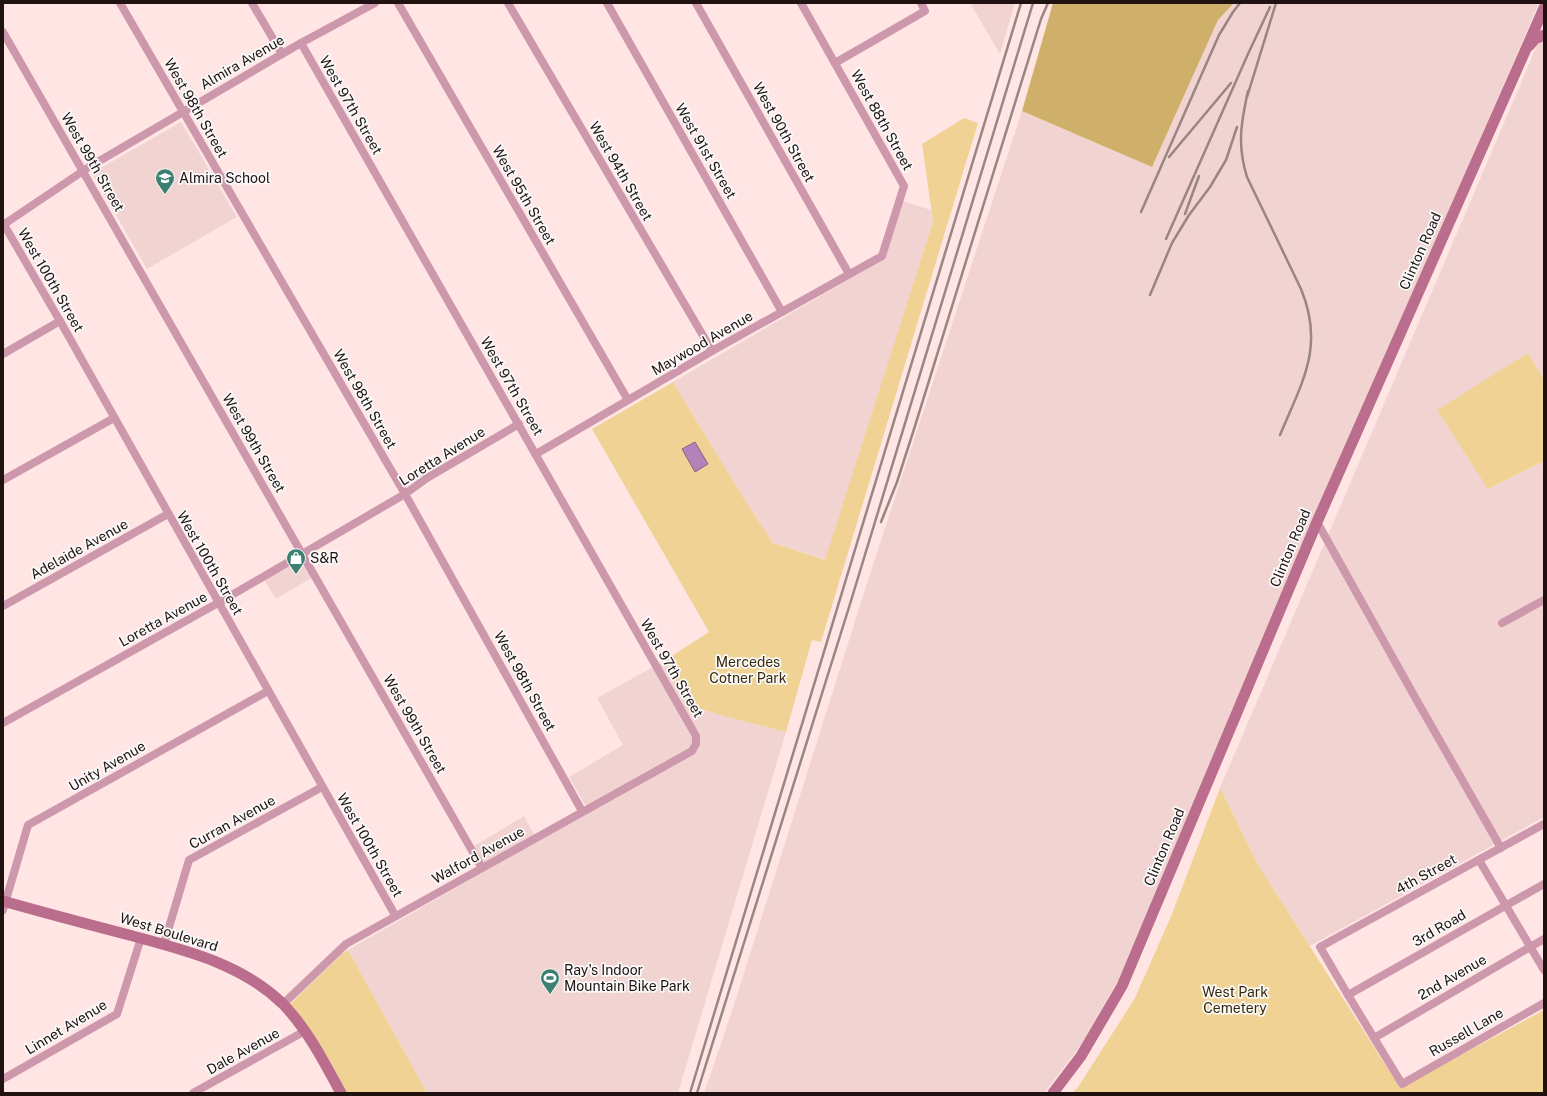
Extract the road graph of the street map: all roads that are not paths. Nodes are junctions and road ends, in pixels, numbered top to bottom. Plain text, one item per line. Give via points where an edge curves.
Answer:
1 (120, 3) edge
2 (252, 3) edge
3 (375, 3) edge
4 (398, 3) edge
5 (508, 3) edge
6 (607, 3) edge
7 (696, 3) edge
8 (801, 3) edge
9 (920, 3) edge
10 (1544, 8) edge
11 (3, 32) edge
12 (1544, 35) edge
13 (301, 43) junction
14 (1524, 53) junction
15 (282, 54) junction
16 (835, 63) junction
17 (183, 111) junction
18 (83, 170) junction
19 (3, 224) edge
20 (882, 256) joint
21 (849, 274) junction
22 (782, 312) junction
23 (60, 321) junction
24 (712, 351) junction
25 (3, 354) edge
26 (628, 400) junction
27 (114, 418) junction
28 (519, 424) junction
29 (536, 454) junction
30 (3, 480) edge
31 (405, 494) junction
32 (168, 514) junction
33 (1317, 522) junction
34 (302, 553) junction
35 (1544, 600) edge
36 (218, 603) junction
37 (3, 606) edge
38 (1502, 623) dead end
39 (268, 691) junction
40 (3, 723) edge
41 (696, 744) joint
42 (322, 787) junction
43 (582, 811) junction
44 (1544, 824) edge
45 (1501, 848) junction
46 (1479, 860) junction
47 (482, 868) junction
48 (1544, 884) edge
49 (4, 904) edge
50 (1506, 905) junction
51 (395, 916) junction
52 (141, 938) junction
53 (1544, 939) edge
54 (164, 944) junction
55 (1530, 946) junction
56 (1544, 970) edge
57 (1348, 996) junction
58 (1544, 1003) edge
59 (283, 1004) junction
60 (305, 1031) junction
61 (1374, 1038) junction
62 (3, 1079) edge
63 (193, 1093) edge
64 (341, 1093) edge
65 (1053, 1093) edge

1 - 17 street, West 98th Street
2 - 15 street
3 - 13 street, Almira Avenue
4 - 26 street, West 95th Street
5 - 24 street, West 94th Street
6 - 22 street, West 91st Street
7 - 21 street, West 90th Street
8 - 16 street, West 88th Street
9 - 16 street via 925,11
10 - 14 street, Clinton Road
11 - 18 street, West 99th Street
12 - 14 street via 1535,39
13 - 15 street, Almira Avenue
13 - 28 street, West 97th Street
14 - 33 street, Clinton Road
15 - 17 street, Almira Avenue
16 - 20 street, West 88th Street via 904,186
17 - 18 street, Almira Avenue
17 - 31 street, West 98th Street
18 - 19 street, Almira Avenue
18 - 34 street, West 99th Street
19 - 23 street, West 100th Street
20 - 21 street, Maywood Avenue
21 - 22 street, Maywood Avenue
22 - 24 street, Maywood Avenue
23 - 25 street
23 - 27 street, West 100th Street
24 - 26 street, Maywood Avenue
26 - 29 street, Maywood Avenue
27 - 30 street
27 - 32 street, West 100th Street
28 - 29 street, West 97th Street
28 - 31 street, Loretta Avenue via 427,478
29 - 41 street, West 97th Street via 696,736
31 - 34 street, Loretta Avenue
31 - 43 street, West 98th Street
32 - 36 street, West 100th Street
32 - 37 street, Adelaide Avenue
33 - 45 street
33 - 65 street, Clinton Road via 1122,986 1081,1056
34 - 36 street, Loretta Avenue
34 - 47 street, West 99th Street
35 - 38 street
36 - 39 street, West 100th Street
36 - 40 street, Loretta Avenue
39 - 42 street, West 100th Street
39 - 49 street, Unity Avenue via 28,825
41 - 43 street, Walford Avenue via 692,750
42 - 51 street, West 100th Street
42 - 54 street, Curran Avenue via 189,860
43 - 47 street, Walford Avenue
44 - 45 street, 4th Street
45 - 46 street, 4th Street
46 - 50 street
46 - 57 street, 4th Street via 1320,947
47 - 51 street, Walford Avenue
48 - 50 street, 3rd Road
49 - 52 street, West Boulevard
50 - 55 street
50 - 57 street, 3rd Road
51 - 59 street, Walford Avenue via 346,944
52 - 54 street, West Boulevard
52 - 62 street, Linnet Avenue via 117,1014
53 - 55 street, 2nd Avenue
54 - 59 street, West Boulevard via 196,953 228,967 256,983
55 - 56 street
55 - 61 street, 2nd Avenue
57 - 61 street
58 - 61 street, Russell Lane via 1402,1084
59 - 60 street, West Boulevard
60 - 63 street, Dale Avenue
60 - 64 street, West Boulevard

